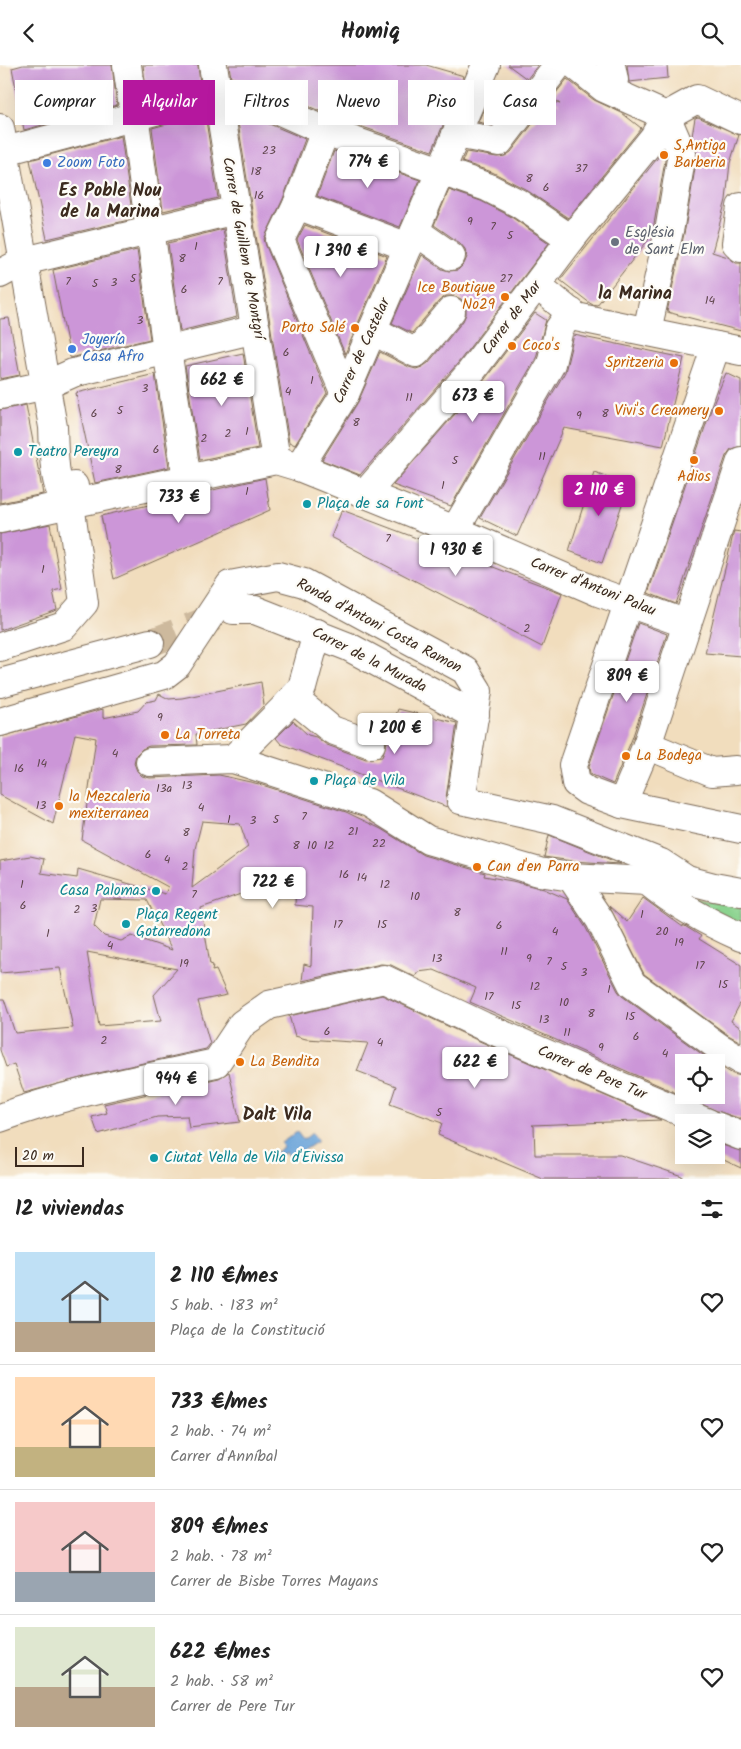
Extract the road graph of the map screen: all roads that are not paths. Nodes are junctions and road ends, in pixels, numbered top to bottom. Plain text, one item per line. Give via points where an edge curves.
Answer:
1 (127, 65) edge
2 (213, 65) edge
3 (486, 65) edge
4 (558, 65) edge
5 (575, 65) edge
6 (610, 78) edge
7 (129, 80) edge
8 (219, 94) junction
9 (215, 95) edge
10 (123, 117) edge
11 (741, 120) edge
12 (134, 125) edge
13 (660, 127) junction
14 (325, 131) junction
15 (456, 134) junction
16 (2, 144) edge
17 (440, 172) junction
18 (297, 205) junction
19 (741, 207) edge
20 (238, 221) junction
21 (150, 230) junction
22 (411, 239) junction
23 (571, 239) junction
24 (280, 241) junction
25 (741, 248) edge
26 (451, 256) dead end
27 (24, 261) junction
28 (0, 274) edge
29 (537, 285) junction
30 (451, 311) dead end
31 (571, 312) junction
32 (256, 329) junction
33 (372, 330) junction
34 (647, 331) junction
35 (729, 348) edge
36 (167, 350) junction
37 (46, 385) junction
38 (345, 394) junction
39 (0, 395) edge
40 (741, 461) edge
41 (288, 464) junction
42 (187, 479) junction
43 (365, 494) junction
44 (70, 505) junction
45 (0, 519) edge
46 (455, 530) junction
47 (629, 603) junction
48 (234, 610) tunnel mouth
49 (688, 624) junction
50 (317, 633) junction
51 (150, 643) tunnel mouth
52 (0, 647) edge
53 (0, 683) edge
54 (293, 698) junction
55 (475, 715) junction
56 (0, 722) edge
57 (371, 744) dead end
58 (647, 745) junction
59 (232, 759) junction
60 (150, 762) dead end
61 (736, 770) dead end
62 (622, 804) junction
63 (741, 829) edge
64 (571, 877) junction
65 (687, 880) junction
66 (647, 881) junction
67 (741, 892) edge
68 (741, 937) edge
69 (741, 1060) edge
70 (687, 1114) edge
71 (0, 1118) edge
72 (725, 1130) edge
73 (741, 1136) edge

1 - 7 street
2 - 8 street, Carrer de Guillem de Montgrí
3 - 15 street, Carrer de Castelar
4 - 15 street via 499,142
5 - 6 street
6 - 13 street
8 - 9 street
8 - 14 street via 242,94
8 - 20 street, Carrer de Guillem de Montgrí
10 - 16 street
11 - 13 street via 697,99
12 - 21 street
13 - 23 street, Carrer de Mar
13 - 34 street via 682,153
14 - 17 street
14 - 18 street
15 - 17 street, Carrer de Castelar
16 - 27 street
17 - 22 street, Carrer de Castelar
17 - 23 street via 488,187
18 - 22 street
18 - 24 street
19 - 25 street via 736,243
20 - 21 street
20 - 24 street
20 - 32 street, Carrer de Guillem de Montgrí
21 - 27 street
21 - 36 street
22 - 26 street
22 - 33 street, Carrer de Castelar
23 - 29 street, Carrer de Mar
24 - 38 street
27 - 28 street
27 - 37 street
29 - 31 street
29 - 43 street, Carrer de Mar via 470,373
30 - 33 street via 416,353
31 - 34 street via 576,317
31 - 46 street via 559,329 551,363
32 - 36 street
32 - 41 street, Carrer de Guillem de Montgrí
33 - 38 street, Carrer de Castelar
34 - 35 street
35 - 47 street via 679,453
36 - 37 street via 72,373
36 - 42 street
37 - 39 street
37 - 44 street via 59,488
38 - 41 street, Carrer de Castelar
40 - 49 street
41 - 42 street
41 - 43 street, Carrer d'Antoni Palau
42 - 44 street
43 - 46 street, Carrer d'Antoni Palau
44 - 45 street
44 - 52 street via 84,603 64,626
46 - 47 street, Carrer d'Antoni Palau
47 - 49 street, Carrer d'Antoni Palau
47 - 62 street via 573,765 576,783 587,791
48 - 50 street, Carrer de la Murada via 255,609
49 - 58 street
50 - 54 street via 302,688
50 - 55 street, Carrer de la Murada
51 - 53 street
54 - 57 street via 332,730
54 - 59 street
55 - 56 street, Ronda d'Antoni Costa Ramon via 478,691 465,669 304,583 278,576 230,585 177,665 164,675
55 - 65 street via 461,800 552,820 661,863
58 - 61 street via 712,771
58 - 62 street
59 - 60 street
59 - 64 street via 369,803 428,840 541,879
62 - 63 street
64 - 66 street
64 - 69 street via 600,920 632,984
65 - 66 street
65 - 67 street
66 - 68 street via 711,924
70 - 71 street, Carrer de Pere Tur via 510,1038 384,979 269,1005 242,1025 216,1063 80,1093
72 - 73 street

